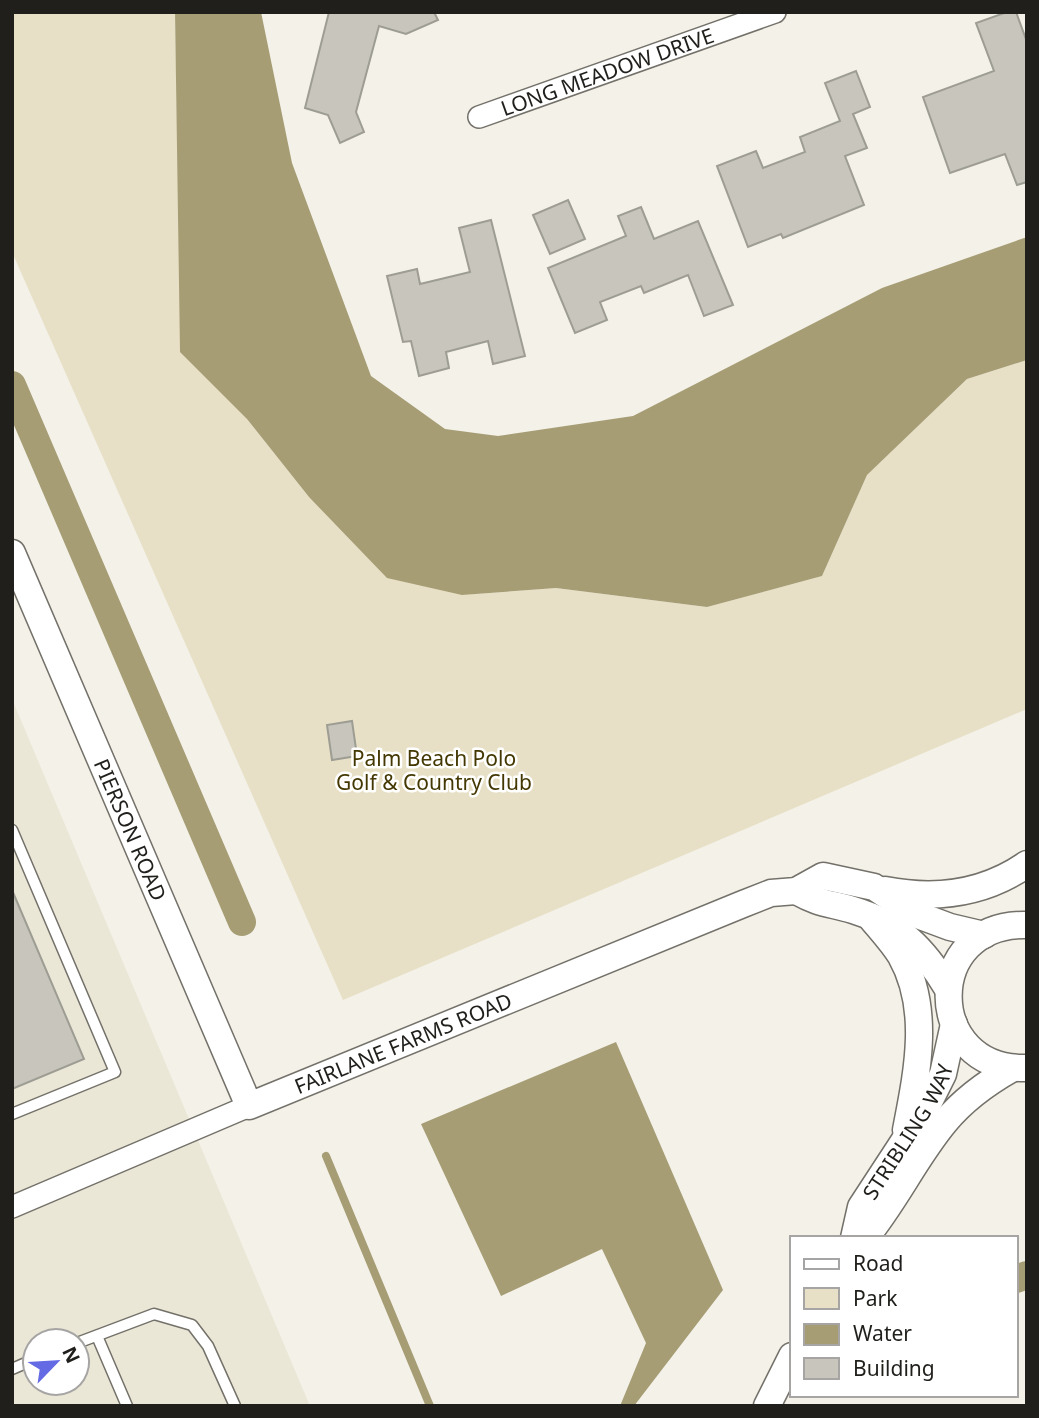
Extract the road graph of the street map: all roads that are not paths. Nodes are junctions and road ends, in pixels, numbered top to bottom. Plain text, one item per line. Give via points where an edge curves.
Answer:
1 (775, 12) edge
2 (479, 117) dead end
3 (12, 553) edge
4 (12, 830) edge
5 (1027, 864) edge
6 (874, 887) junction
7 (796, 891) junction
8 (872, 918) junction
9 (1023, 922) edge
10 (984, 935) junction
11 (948, 989) junction
12 (954, 1024) junction
13 (1020, 1068) edge
14 (249, 1106) junction
15 (12, 1114) edge
16 (904, 1139) junction
17 (12, 1207) edge
18 (854, 1236) edge
19 (867, 1236) edge
20 (97, 1336) junction
21 (91, 1338) edge
22 (790, 1360) edge
23 (127, 1406) edge
24 (235, 1406) edge
25 (767, 1406) edge

1 - 2 street, LONG MEADOW DRIVE
3 - 14 street, PIERSON ROAD
4 - 15 lane via 115,1072
5 - 6 street via 985,887 953,894 906,894
6 - 7 street, FAIRLANE FARMS ROAD via 823,876
6 - 10 street, FAIRLANE FARMS ROAD via 915,914
7 - 8 street via 814,902
7 - 14 street, FAIRLANE FARMS ROAD via 771,893 743,904
8 - 11 street via 915,943
8 - 16 street via 901,956 919,1017
9 - 10 street
10 - 11 street via 960,958
11 - 12 street
12 - 13 street via 980,1057
12 - 16 street, STRIBLING WAY via 943,1074
13 - 19 street, STRIBLING WAY via 988,1082 945,1122
14 - 17 street, FAIRLANE FARMS ROAD
16 - 18 street, STRIBLING WAY via 861,1208
20 - 21 lane
20 - 23 lane
20 - 24 lane via 154,1314 192,1325 208,1346
22 - 25 street

